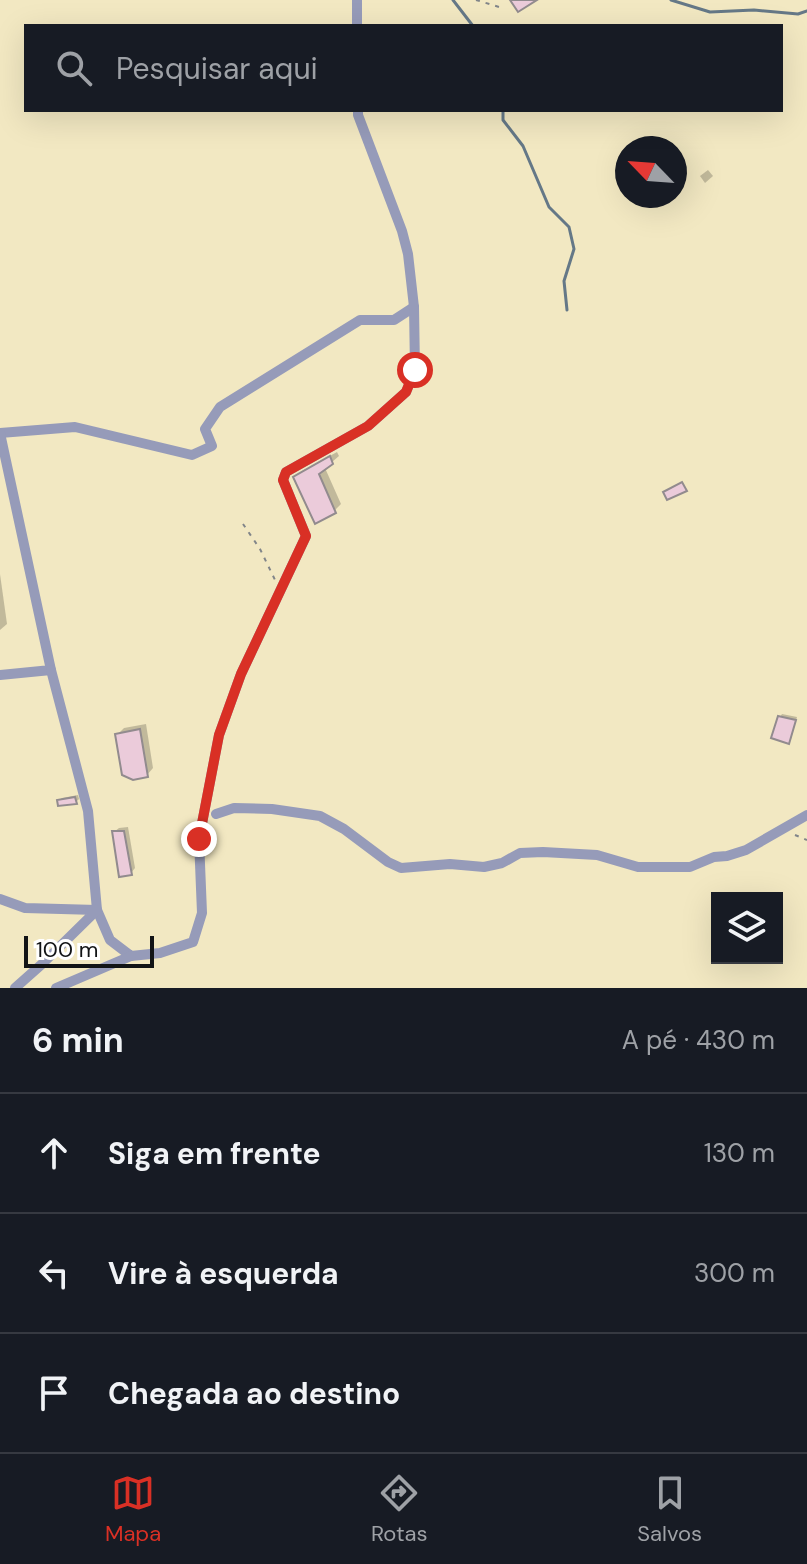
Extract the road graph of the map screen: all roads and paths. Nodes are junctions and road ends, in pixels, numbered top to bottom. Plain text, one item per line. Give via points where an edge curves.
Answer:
1 (357, 0) edge
2 (476, 0) edge
3 (499, 7) dead end
4 (357, 24) edge
5 (358, 112) edge
6 (414, 307) junction
7 (0, 433) edge
8 (243, 524) dead end
9 (279, 589) junction
10 (51, 670) junction
11 (0, 675) edge
12 (216, 814) dead end
13 (807, 815) edge
14 (783, 829) junction
15 (807, 840) edge
16 (0, 899) edge
17 (97, 910) junction
18 (131, 956) junction
19 (15, 988) edge
20 (56, 988) edge

1 - 4 street
2 - 3 path
5 - 6 street via 402,231
6 - 7 street via 394,320 360,320 220,407 205,429 212,446 192,455 75,427
6 - 9 street via 415,370 406,392 368,426 286,472 283,480 306,536
7 - 10 street
8 - 9 path
9 - 18 street via 219,735 199,839 202,913 193,942
10 - 11 street
10 - 17 street via 88,811
12 - 14 street via 234,808 320,816 401,868 484,867 520,853 543,852 597,855 638,867 690,867 746,850
13 - 14 street
14 - 15 path
16 - 17 street via 25,908
17 - 18 street via 110,940
17 - 19 street
18 - 20 street

